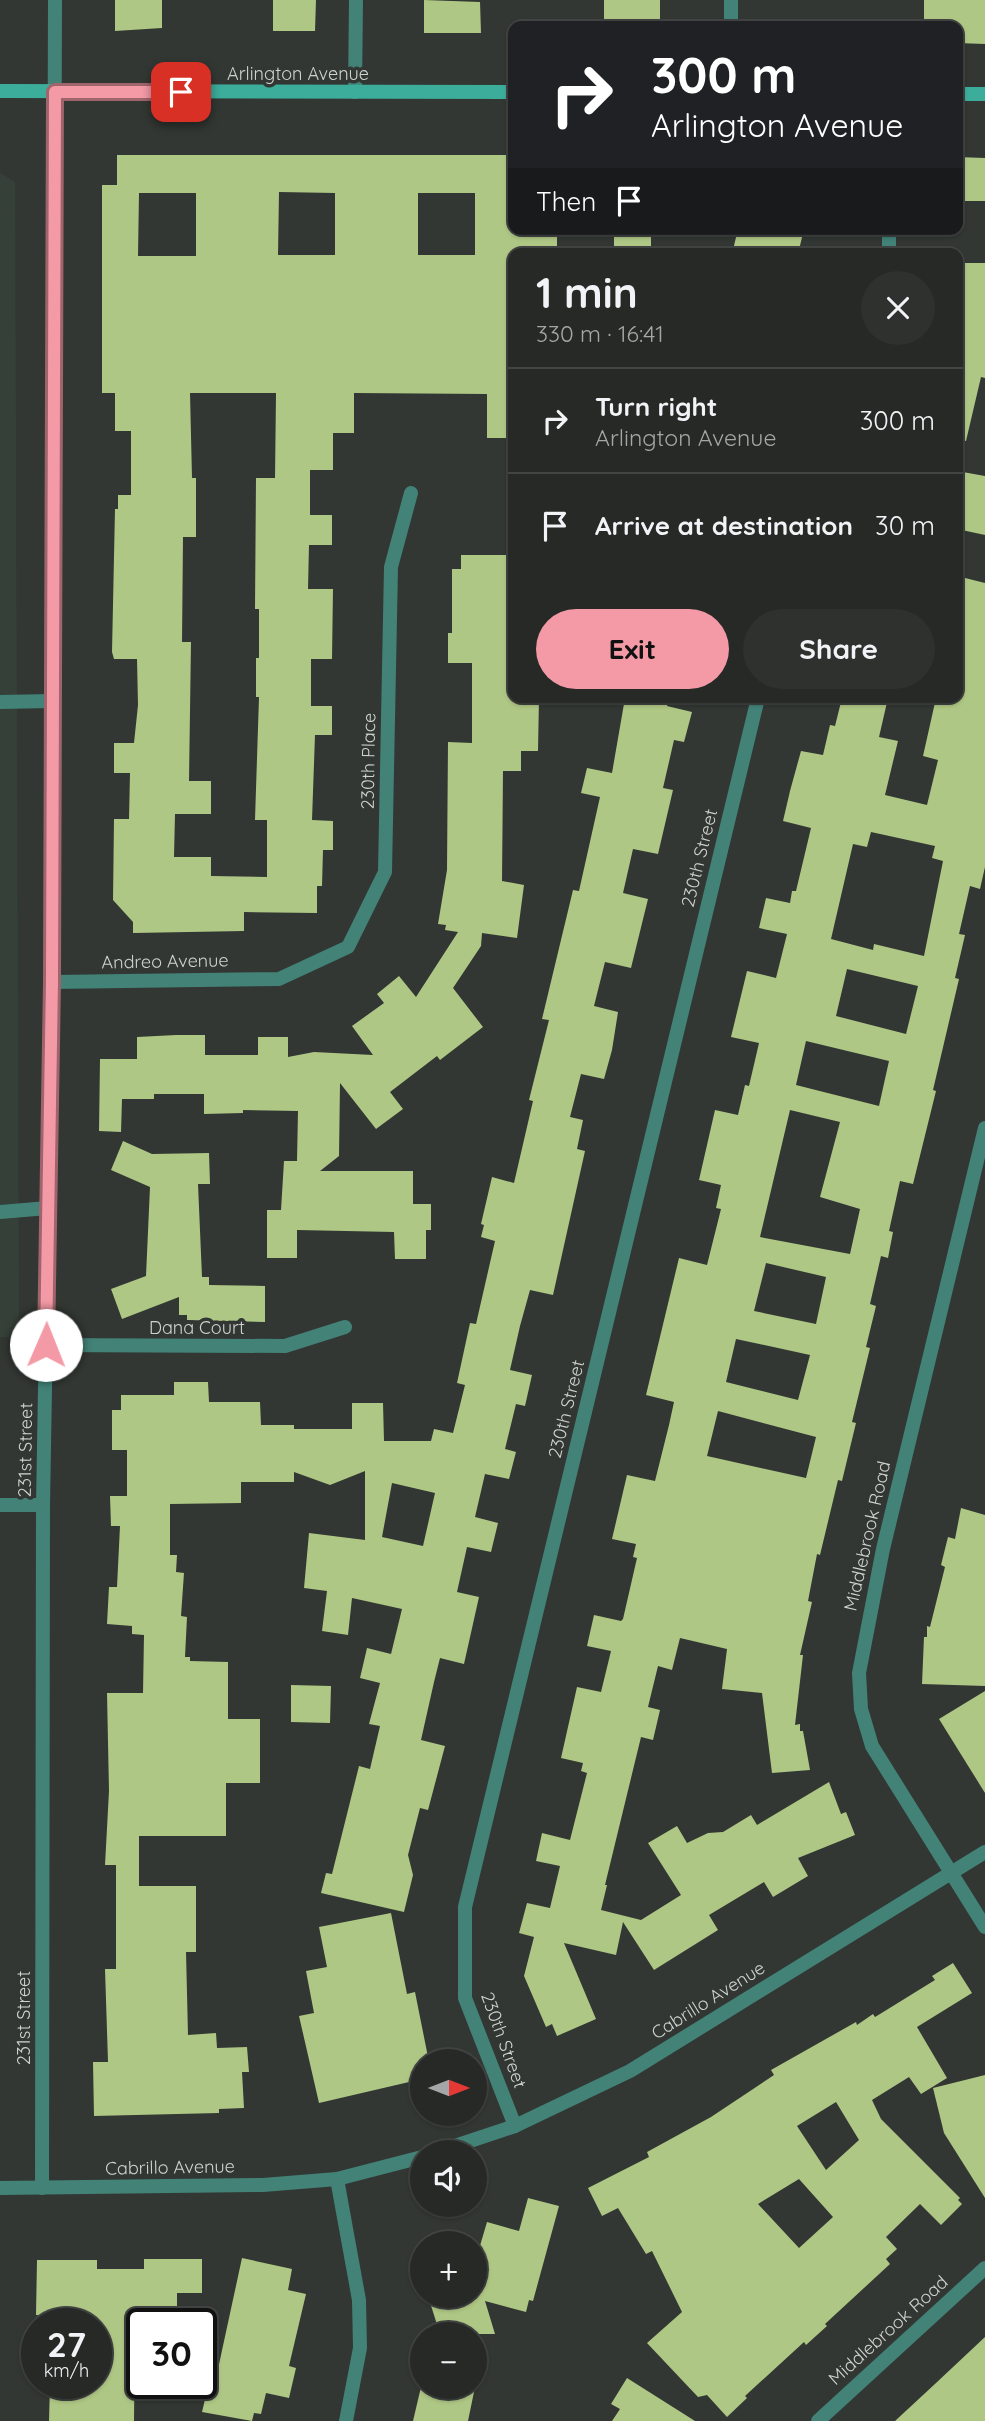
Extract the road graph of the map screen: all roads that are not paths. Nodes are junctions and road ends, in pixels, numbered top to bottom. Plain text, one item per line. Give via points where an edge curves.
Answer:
1 (55, 0) edge
2 (356, 0) edge
3 (731, 0) edge
4 (731, 21) edge
5 (0, 91) edge
6 (55, 92) junction
7 (355, 92) junction
8 (508, 92) edge
9 (963, 94) edge
10 (985, 94) edge
11 (411, 494) dead end
12 (52, 701) junction
13 (0, 702) edge
14 (757, 703) edge
15 (279, 979) joint
16 (52, 982) junction
17 (985, 1128) edge
18 (48, 1208) junction
19 (0, 1212) edge
20 (345, 1327) dead end
21 (46, 1345) junction
22 (0, 1505) edge
23 (43, 1505) junction
24 (985, 1852) edge
25 (950, 1873) junction
26 (985, 1927) edge
27 (515, 2126) junction
28 (473, 2140) edge
29 (410, 2160) edge
30 (337, 2179) junction
31 (0, 2188) edge
32 (42, 2188) junction
33 (985, 2268) edge
34 (346, 2421) edge
35 (818, 2421) edge

1 - 6 street, 231st Street
2 - 7 street
3 - 4 street
5 - 6 main road, Arlington Avenue
6 - 7 main road, Arlington Avenue
6 - 12 street, 231st Street
7 - 8 main road, Arlington Avenue
9 - 10 main road
11 - 15 street, 230th Place via 391,567 385,872 348,947
12 - 13 street
12 - 16 street, 231st Street
14 - 27 street, 230th Street via 465,1907 465,1998
15 - 16 street, Andreo Avenue
16 - 18 street, 231st Street
17 - 25 street, Middlebrook Road via 883,1549 859,1673 872,1746
18 - 19 street
18 - 21 street, 231st Street
20 - 21 street, Dana Court via 285,1346
21 - 23 street, 231st Street
22 - 23 street
23 - 32 street, 231st Street
24 - 25 street, Cabrillo Avenue
25 - 26 street, Middlebrook Road
25 - 27 street, Cabrillo Avenue via 630,2071
27 - 28 street, Cabrillo Avenue
29 - 30 street, Cabrillo Avenue
30 - 32 street, Cabrillo Avenue via 263,2185
30 - 34 street via 359,2300 360,2348
31 - 32 street, Cabrillo Avenue
33 - 35 street, Middlebrook Road

